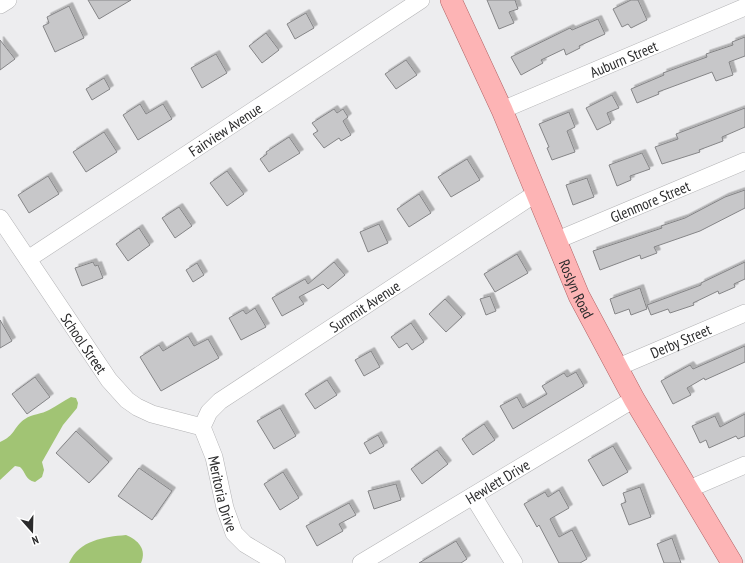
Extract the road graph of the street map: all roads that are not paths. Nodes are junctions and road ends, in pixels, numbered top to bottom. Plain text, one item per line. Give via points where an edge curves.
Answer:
1 (8, 0) edge
2 (421, 0) edge
3 (451, 0) edge
4 (0, 5) edge
5 (745, 8) edge
6 (502, 110) junction
7 (745, 161) edge
8 (535, 194) junction
9 (0, 218) edge
10 (555, 241) junction
11 (28, 259) junction
12 (745, 313) edge
13 (616, 368) junction
14 (634, 399) junction
15 (202, 427) junction
16 (745, 465) edge
17 (689, 489) junction
18 (473, 496) junction
19 (277, 563) edge
20 (361, 563) edge
21 (514, 563) edge
22 (732, 563) edge

1 - 4 street
2 - 11 street, Fairview Avenue
3 - 6 main road, Roslyn Road
5 - 6 street, Auburn Street
6 - 8 main road, Roslyn Road
7 - 10 street, Glenmore Street
8 - 10 main road, Roslyn Road
8 - 15 street, Summit Avenue via 220,401 209,412
9 - 11 street, School Street
10 - 13 main road, Roslyn Road
11 - 15 street, School Street via 109,380 127,400 152,414
12 - 13 street, Derby Street
13 - 14 main road, Roslyn Road
14 - 17 main road, Roslyn Road
14 - 18 street, Hewlett Drive
15 - 19 street, Meritoria Drive via 214,457 224,508 234,533 245,544
16 - 17 street
17 - 22 main road, Roslyn Road
18 - 20 street, Hewlett Drive
18 - 21 street

